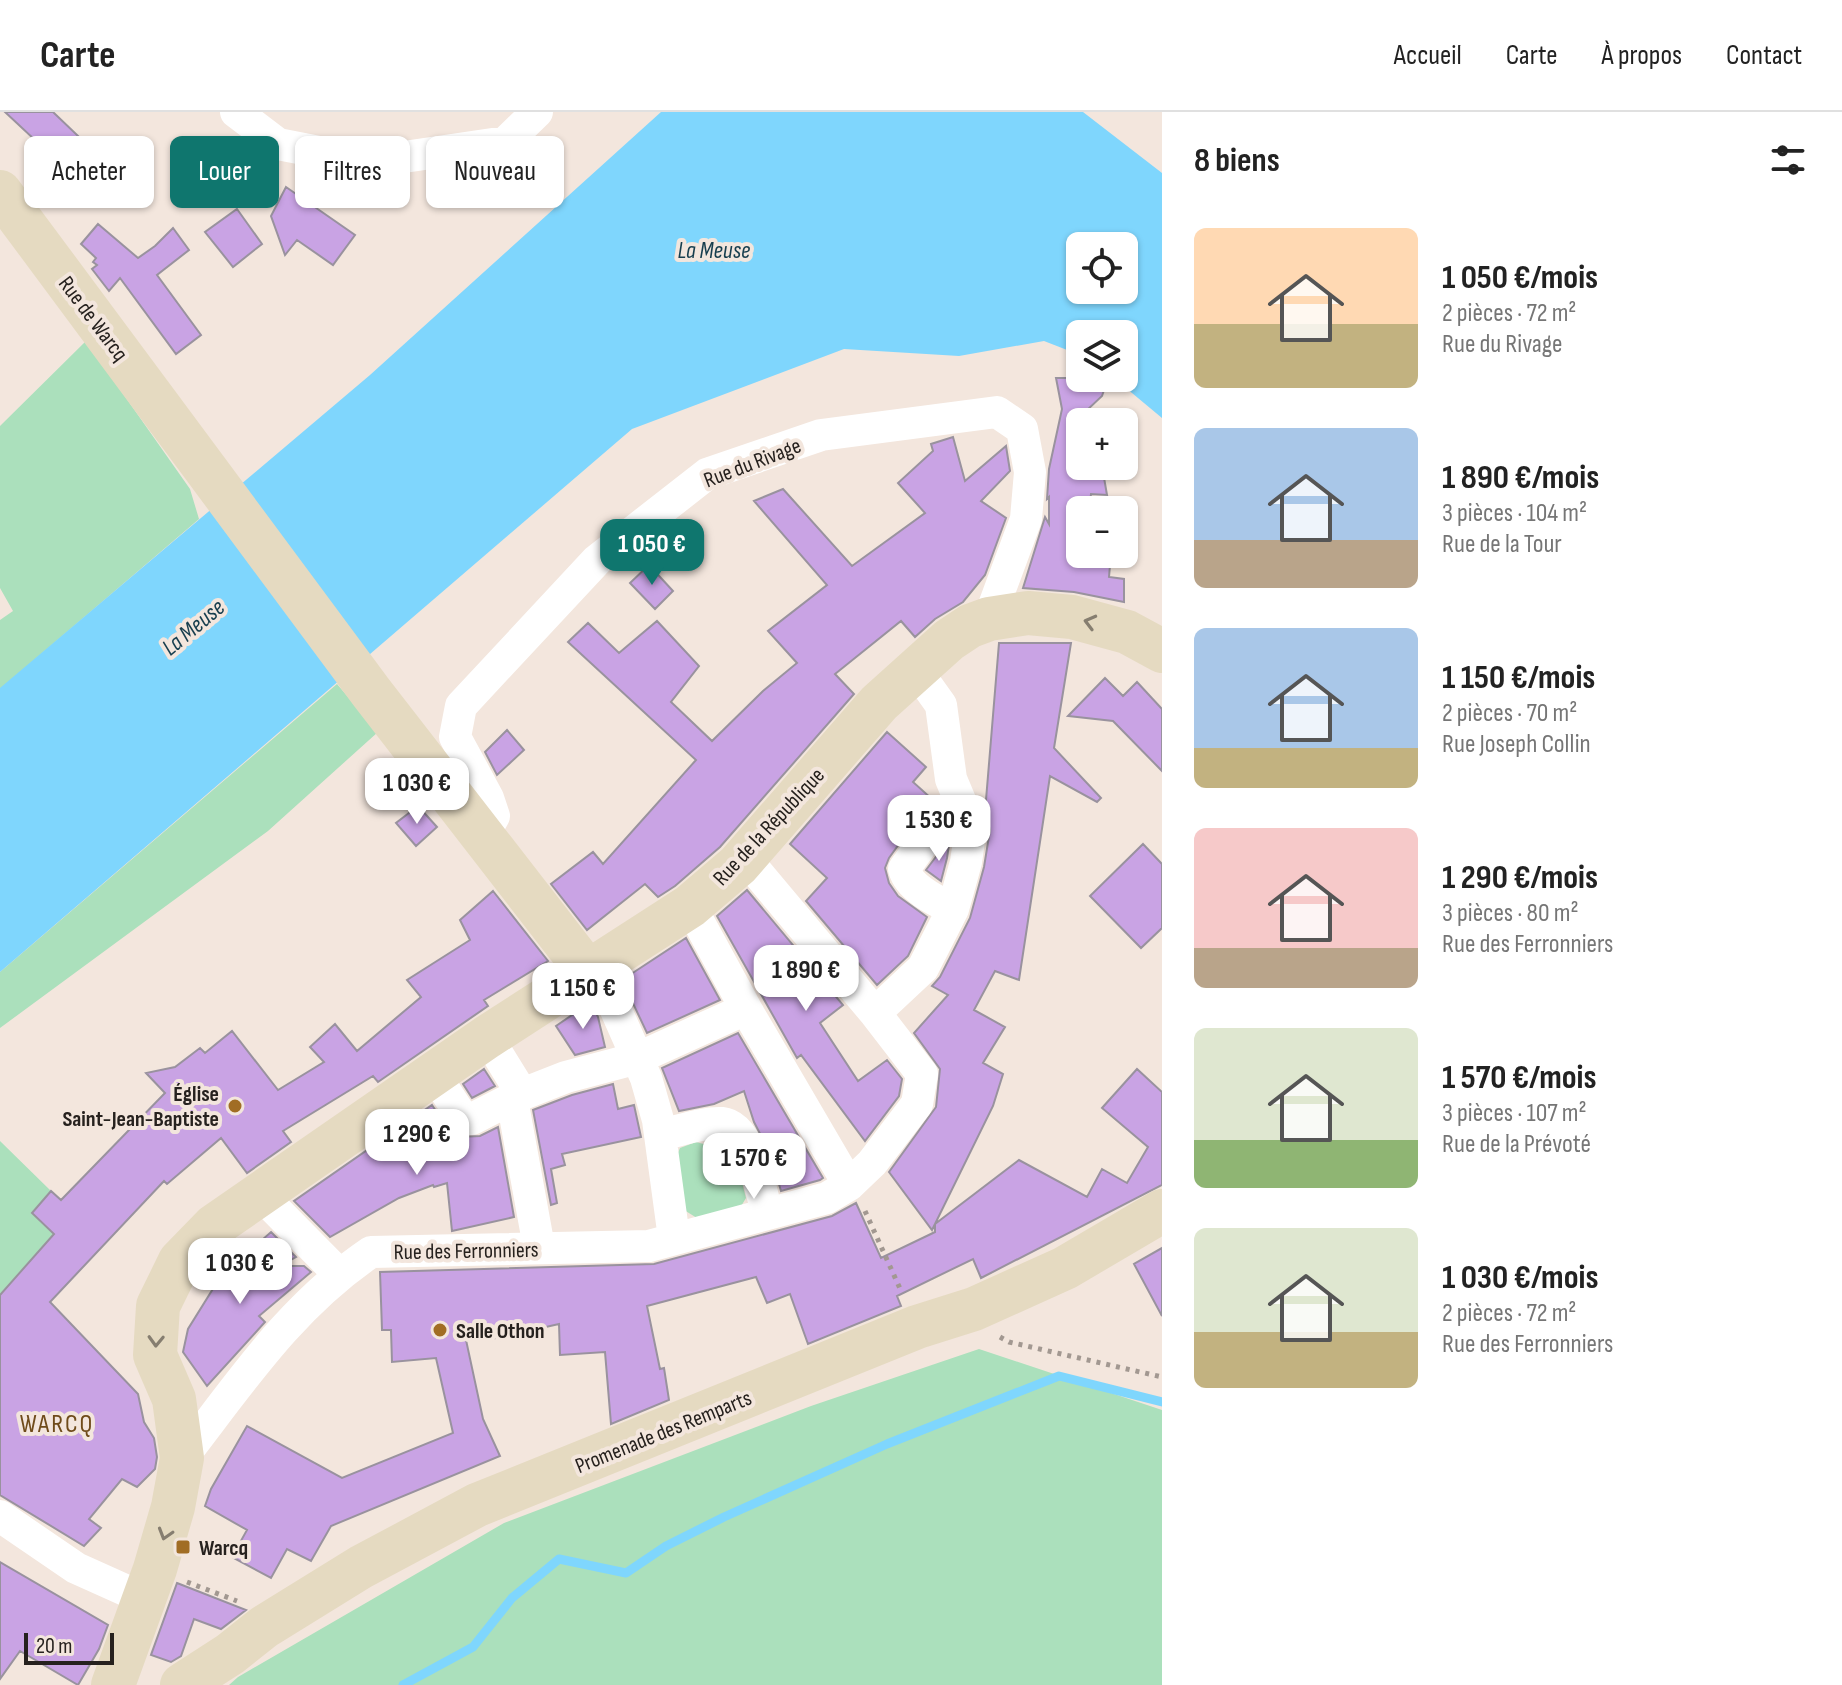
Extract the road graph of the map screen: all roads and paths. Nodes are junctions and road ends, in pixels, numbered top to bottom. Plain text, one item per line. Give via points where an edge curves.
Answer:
1 (236, 112) edge
2 (537, 112) edge
3 (0, 192) edge
4 (989, 619) junction
5 (1162, 651) edge
6 (916, 670) junction
7 (962, 804) junction
8 (483, 836) junction
9 (745, 858) junction
10 (690, 906) junction
11 (953, 909) junction
12 (588, 972) junction
13 (746, 1009) junction
14 (875, 1013) junction
15 (487, 1037) junction
16 (638, 1058) junction
17 (434, 1074) junction
18 (515, 1097) junction
19 (661, 1135) junction
20 (842, 1189) junction
21 (261, 1195) junction
22 (1162, 1211) edge
23 (767, 1213) junction
24 (674, 1238) junction
25 (536, 1248) junction
26 (339, 1274) junction
27 (963, 1312) junction
28 (917, 1327) junction
29 (1162, 1377) edge
30 (182, 1458) junction
31 (0, 1516) edge
32 (150, 1584) junction
33 (264, 1627) junction
34 (113, 1685) edge
35 (182, 1685) edge

1 - 2 street via 278,144 370,162 506,142
3 - 8 main road, Rue de Warcq
5 -> 4 main road, Rue de la République via 1127,632 1072,617 1028,613
4 - 6 main road, Rue de la République via 949,640
4 - 8 street, Rue du Rivage via 1026,519 1030,472 1022,429 997,412 821,435 707,474 597,560 461,706 455,737 494,816
6 - 7 street via 941,705 951,779
6 - 9 main road, Rue de la République via 869,715
7 - 11 street via 971,827
7 - 11 street via 941,818 904,869 906,878
8 - 12 main road, Rue de Warcq
9 - 10 main road, Rue de la République
9 - 14 street
10 - 12 main road, Rue de la République
10 - 13 street
11 - 14 street via 923,968
12 - 15 main road, Rue de la République
12 - 16 street via 608,992
13 - 16 street
13 - 20 street
14 - 20 street via 922,1074 920,1089 917,1104 872,1163
15 - 17 main road, Rue de la République
15 - 18 street via 516,1084
16 - 18 street
16 - 19 street
17 - 18 street via 463,1118 472,1119
17 - 21 main road, Rue de la République
18 - 25 street
19 - 23 street via 720,1123 734,1126 745,1138
19 - 24 street
20 - 23 street, Rue des Ferronniers
20 - 28 path via 861,1201
21 - 26 street
21 -> 30 main road, Rue de la République via 214,1226 180,1261 158,1306 155,1355 174,1399
22 - 27 main road, Promenade des Remparts via 1065,1268
23 - 24 street, Rue des Ferronniers
24 - 25 street, Rue des Ferronniers via 649,1246
25 - 26 street, Rue des Ferronniers via 371,1252
26 - 30 street, Rue des Ferronniers via 287,1322
27 - 28 main road, Promenade des Remparts
27 - 29 path via 1009,1342
28 - 33 main road, Promenade des Remparts via 477,1505
30 -> 32 main road
31 - 32 street via 76,1568
32 - 33 path via 258,1609
32 - 34 main road
33 - 35 main road, Promenade des Remparts

